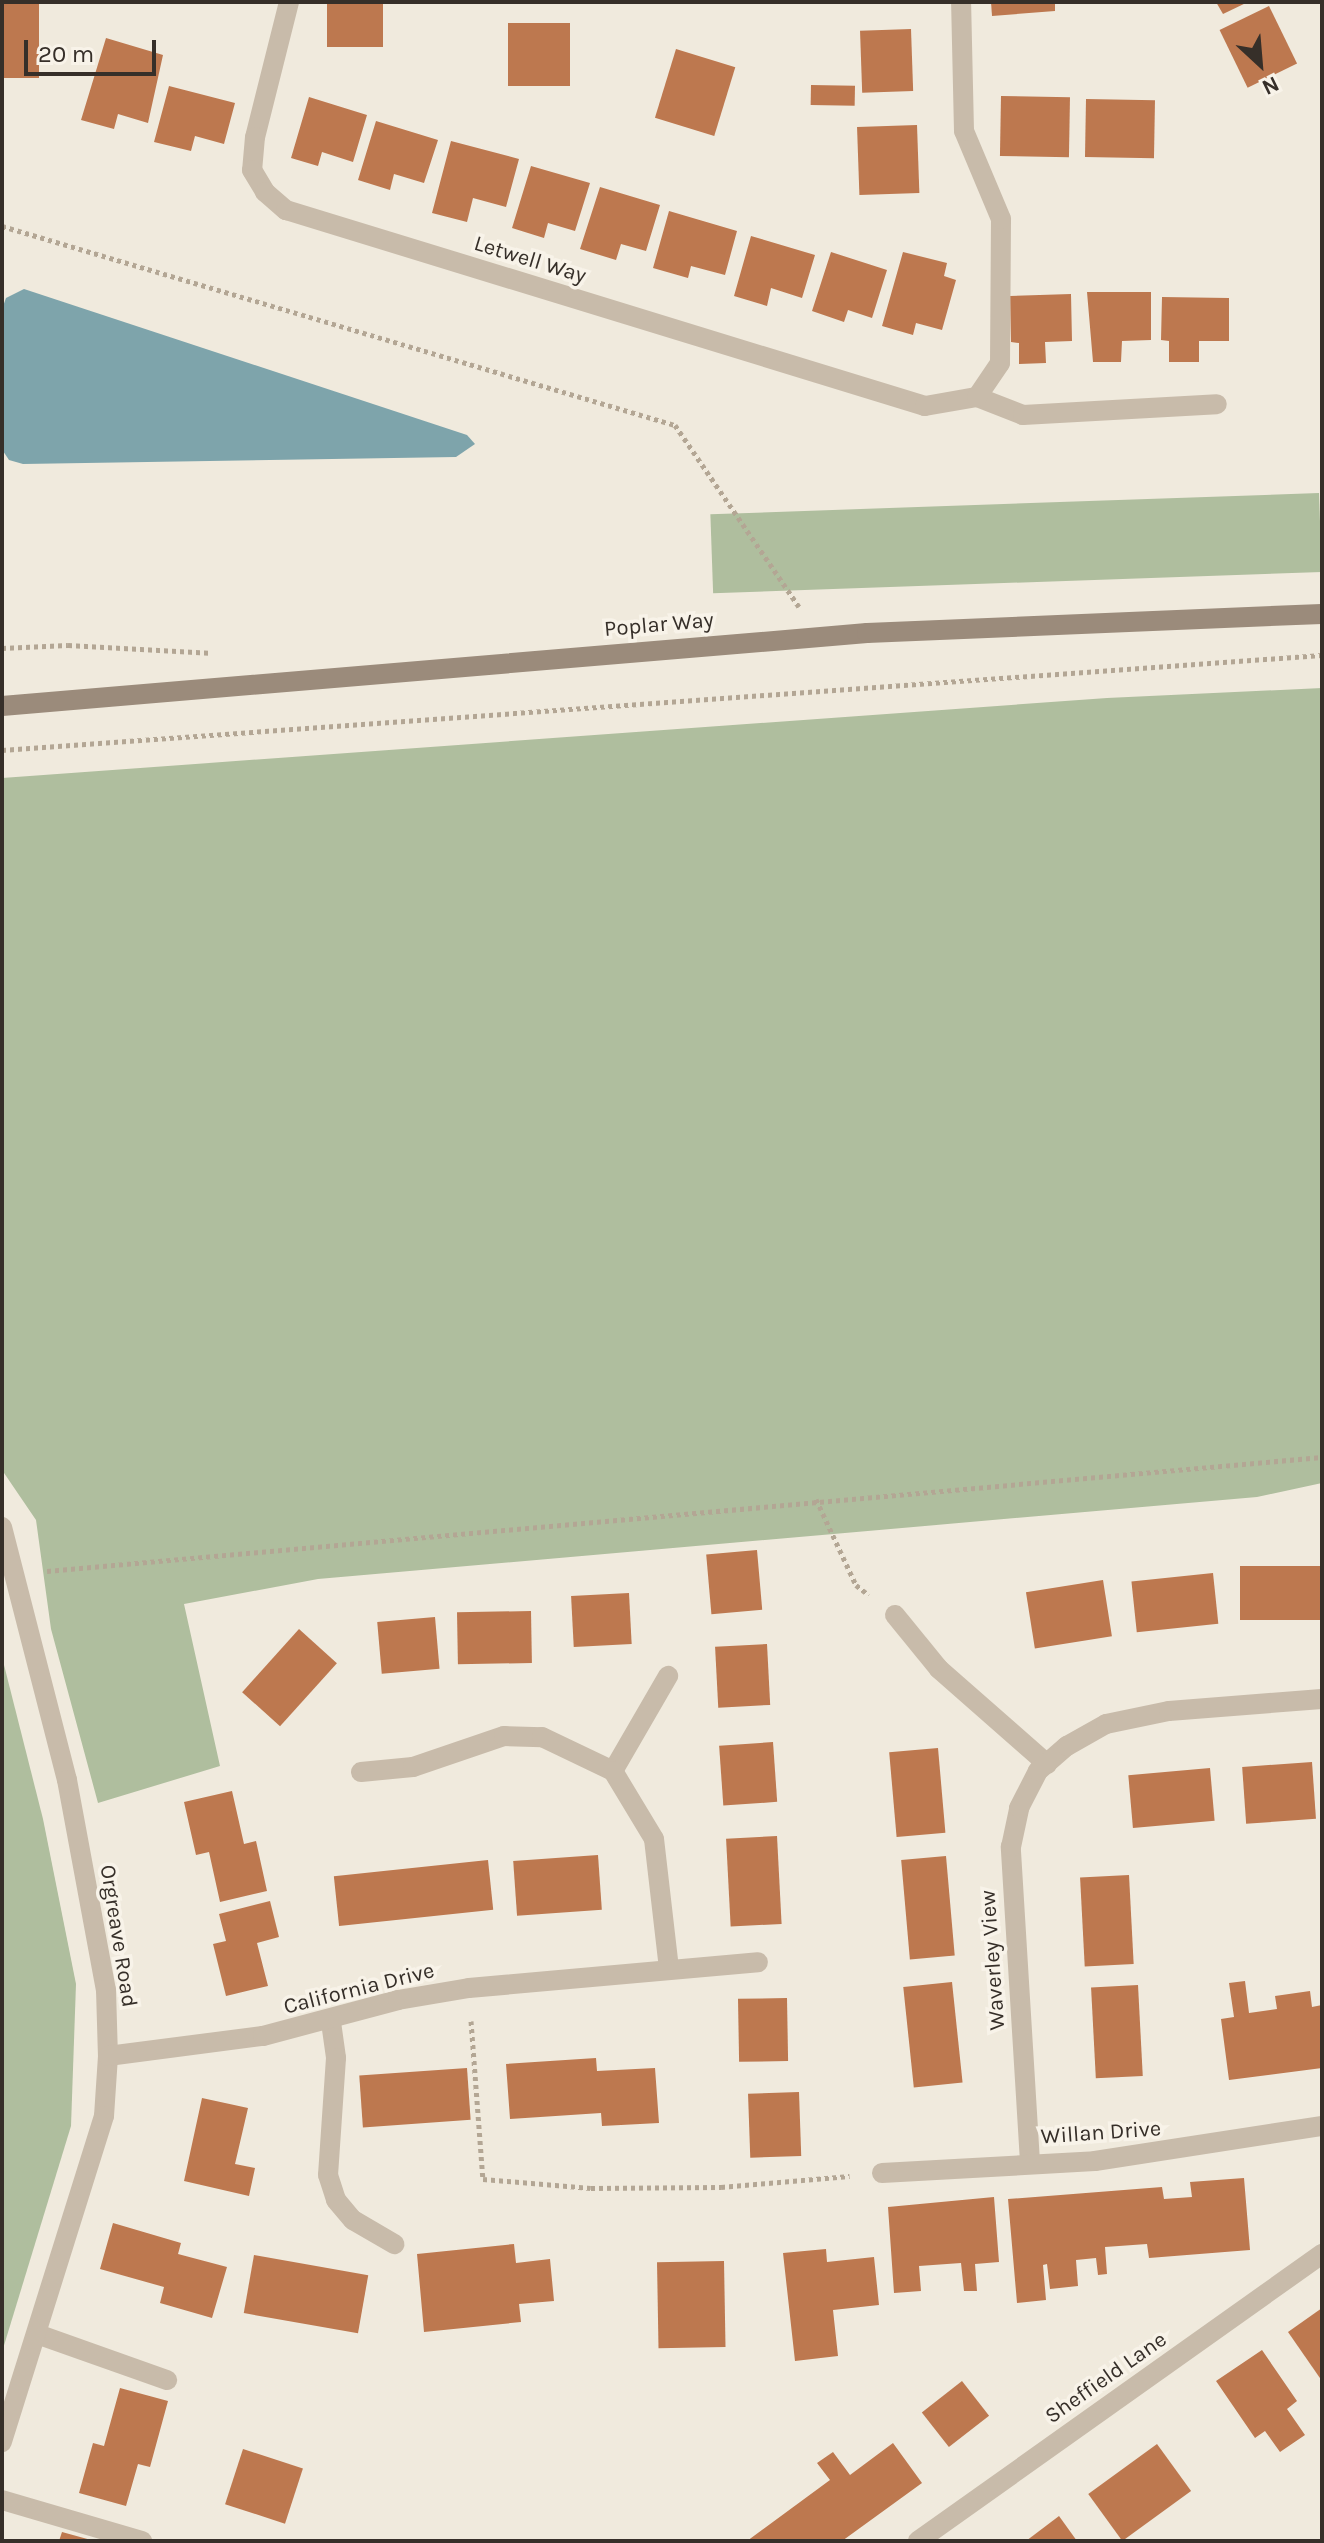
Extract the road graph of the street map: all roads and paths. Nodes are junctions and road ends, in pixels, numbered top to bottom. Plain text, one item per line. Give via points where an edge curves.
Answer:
1 (289, 2) edge
2 (961, 2) edge
3 (2, 226) edge
4 (977, 397) junction
5 (1217, 404) dead end
6 (1322, 614) edge
7 (806, 618) dead end
8 (1322, 655) edge
9 (2, 706) edge
10 (2, 750) edge
11 (1322, 1457) edge
12 (816, 1499) junction
13 (2, 1527) edge
14 (18, 1574) junction
15 (895, 1615) joint
16 (668, 1676) dead end
17 (1322, 1699) edge
18 (1047, 1764) junction
19 (613, 1771) junction
20 (361, 1772) dead end
21 (758, 1962) dead end
22 (669, 1969) junction
23 (469, 1988) junction
24 (331, 2022) junction
25 (108, 2056) junction
26 (1322, 2126) edge
27 (1030, 2162) junction
28 (882, 2173) joint
29 (394, 2244) dead end
30 (1322, 2254) edge
31 (37, 2334) junction
32 (167, 2380) dead end
33 (2, 2442) edge
34 (2, 2500) edge
35 (142, 2541) edge
36 (918, 2541) edge

1 - 4 street, Letwell Way via 255,137 252,170 265,192 286,210 925,406
2 - 4 street via 964,131 1001,219 1000,363
3 - 7 path via 675,425
4 - 5 street via 1023,415
6 - 9 main road, Poplar Way via 867,633
8 - 10 path
11 - 12 path
12 - 14 path
12 - 15 path via 856,1585
13 - 14 street, Orgreave Road
14 - 25 street, Orgreave Road via 67,1780 106,1990
15 - 18 street via 939,1669
16 - 19 street
17 - 18 street, Waverley View via 1169,1711 1106,1724
18 - 27 street, Waverley View via 1019,1808 1011,1847
19 - 20 street via 542,1737 504,1736 413,1767
19 - 22 street via 654,1839
21 - 22 street, California Drive
22 - 23 street, California Drive
23 - 24 street, California Drive via 398,2000
23 - 28 path via 483,2179 591,2188 721,2187
24 - 25 street, California Drive
24 - 29 street via 336,2058 328,2175 336,2200 353,2220
25 - 31 street, Orgreave Road via 104,2116
26 - 27 street, Willan Drive via 1182,2150
27 - 28 street, Willan Drive
30 - 36 street, Sheffield Lane
31 - 32 street
31 - 33 street, Orgreave Road
34 - 35 street

